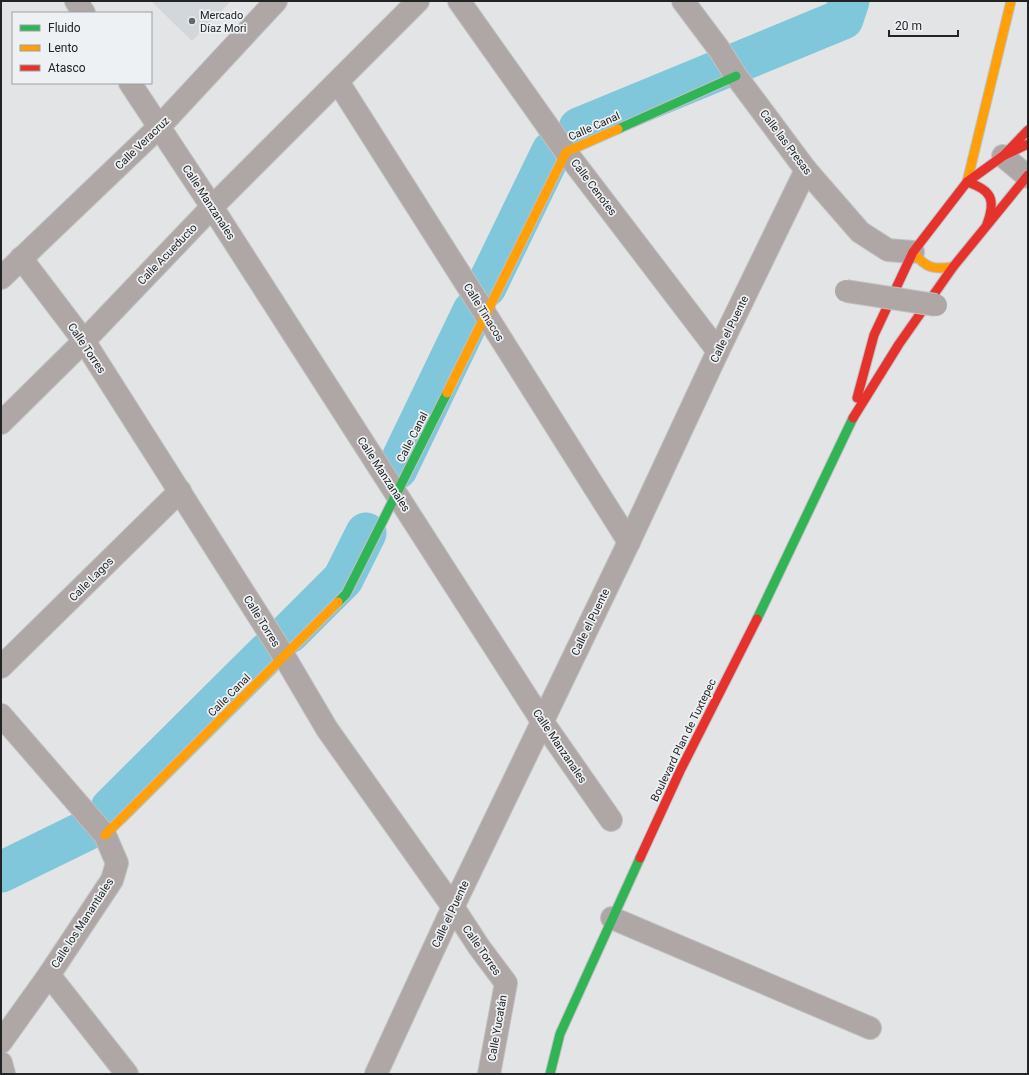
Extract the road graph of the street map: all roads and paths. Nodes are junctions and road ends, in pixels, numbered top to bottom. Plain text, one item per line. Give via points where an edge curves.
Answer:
1 (76, 1) edge
2 (276, 1) edge
3 (418, 1) edge
4 (459, 1) edge
5 (684, 1) edge
6 (1011, 1) edge
7 (83, 12) edge
8 (735, 74) junction
9 (338, 82) junction
10 (131, 84) edge
11 (159, 127) junction
12 (1028, 130) edge
13 (1028, 144) edge
14 (566, 152) junction
15 (1003, 156) junction
16 (806, 170) junction
17 (1028, 176) edge
18 (967, 182) junction
19 (212, 207) junction
20 (987, 224) junction
21 (913, 252) junction
22 (21, 258) junction
23 (952, 268) junction
24 (1, 278) edge
25 (846, 291) dead end
26 (936, 305) dead end
27 (486, 315) junction
28 (84, 341) junction
29 (718, 351) junction
30 (1, 423) edge
31 (850, 423) junction
32 (180, 491) junction
33 (397, 494) junction
34 (629, 542) junction
35 (284, 656) junction
36 (1, 667) edge
37 (1, 715) edge
38 (542, 721) junction
39 (611, 820) dead end
40 (105, 835) junction
41 (453, 906) junction
42 (612, 918) junction
43 (49, 975) junction
44 (506, 983) joint
45 (870, 1028) dead end
46 (1, 1042) edge
47 (1, 1063) edge
48 (4, 1074) edge
49 (127, 1074) edge
50 (376, 1074) edge
51 (489, 1074) edge
52 (550, 1074) edge

1 - 7 street
2 - 11 street, Calle Veracruz
3 - 9 street, Calle Acueducto
4 - 14 street, Calle Cenotes
5 - 8 street, Calle las Presas
6 - 18 main road
8 - 14 main road, Calle Canal
8 - 16 street, Calle las Presas
9 - 19 street, Calle Acueducto
9 - 27 street, Calle Tinacos
10 - 11 street, Calle Manzanales
11 - 19 street, Calle Manzanales
11 - 22 street, Calle Veracruz
12 - 15 main road
13 - 15 main road
14 - 27 main road, Calle Canal
14 - 29 street, Calle Cenotes
15 - 17 street
15 - 18 main road
16 - 21 street, Calle las Presas via 860,232 888,250
16 - 29 street, Calle el Puente
17 - 20 main road
18 - 20 main road via 981,186 991,197 993,211
18 - 21 main road
19 - 28 street, Calle Acueducto
19 - 33 street, Calle Manzanales
20 - 23 main road
21 - 23 main road via 922,264 937,270
21 - 31 main road via 874,336
22 - 24 street, Calle Veracruz
22 - 28 street, Calle Torres
23 - 31 main road via 899,344
25 - 26 street, bridge
27 - 33 main road, Calle Canal
27 - 34 street, Calle Tinacos
28 - 30 street, Calle Acueducto
28 - 32 street, Calle Torres
29 - 34 street, Calle el Puente
31 - 42 main road, Boulevard Plan de Tuxtepec via 763,607 680,771
32 - 35 street, Calle Torres
32 - 36 street, Calle Lagos
33 - 35 main road, Calle Canal via 346,594
33 - 38 street, Calle Manzanales
34 - 38 street, Calle el Puente
35 - 40 main road, Calle Canal
35 - 41 street, Calle Torres via 328,729
37 - 40 street, Calle los Manantiales
38 - 39 street, Calle Manzanales
38 - 41 street, Calle el Puente
40 - 43 street, Calle los Manantiales via 117,863 112,880
41 - 44 street, Calle Torres via 478,947
41 - 50 street, Calle el Puente
42 - 45 street
42 - 52 main road, Boulevard Plan de Tuxtepec via 560,1034
43 - 46 street
43 - 49 street, Calle los Manantiales
44 - 51 street, Calle Yucatán
47 - 48 street

